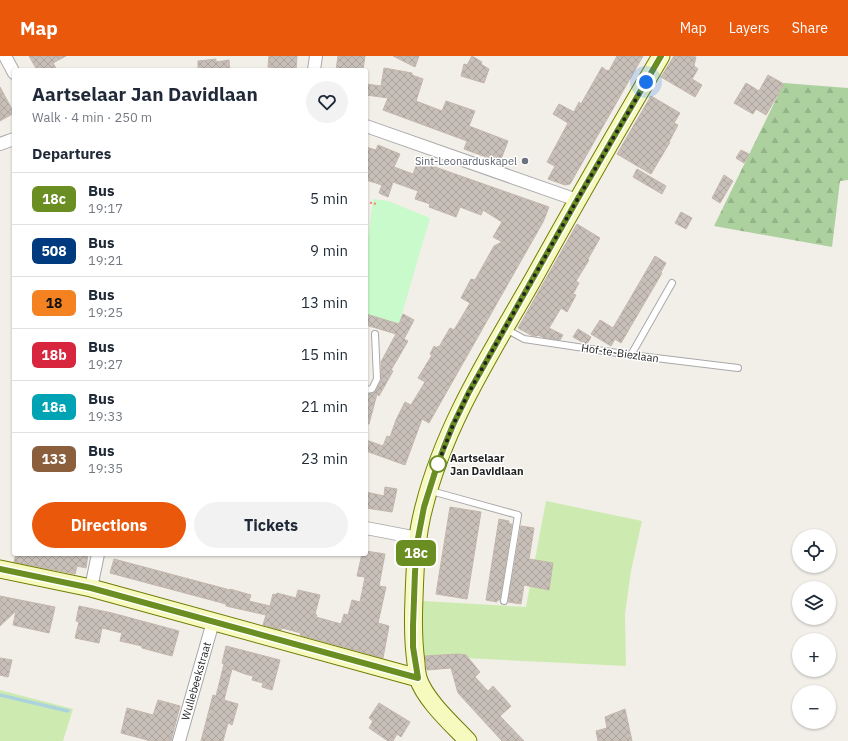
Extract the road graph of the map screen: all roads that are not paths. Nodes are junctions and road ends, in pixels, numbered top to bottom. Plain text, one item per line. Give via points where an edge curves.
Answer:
1 (5, 56) edge
2 (316, 56) edge
3 (661, 56) edge
4 (12, 68) edge
5 (314, 68) edge
6 (368, 127) edge
7 (12, 140) edge
8 (0, 144) edge
9 (577, 200) junction
10 (672, 283) dead end
11 (505, 329) junction
12 (375, 334) dead end
13 (631, 355) junction
14 (738, 368) dead end
15 (368, 390) edge
16 (429, 490) junction
17 (368, 528) edge
18 (418, 538) junction
19 (98, 556) edge
20 (0, 570) edge
21 (91, 588) junction
22 (504, 601) dead end
23 (213, 622) junction
24 (418, 678) junction
25 (179, 741) edge
26 (468, 741) edge

1 - 4 street
2 - 5 street
3 - 9 street
6 - 9 street
7 - 8 street
9 - 11 street
10 - 13 lane
11 - 13 lane, Hof-te-Biezlaan via 524,339
11 - 16 street via 453,425
12 - 15 lane via 377,379 372,389
13 - 14 lane, Hof-te-Biezlaan
16 - 18 street
16 - 22 lane via 518,515
17 - 18 street
18 - 24 street via 413,626 413,647
19 - 21 street
20 - 21 street
21 - 23 street
23 - 24 street
23 - 25 street, Wullebeekstraat
24 - 26 street via 432,702

